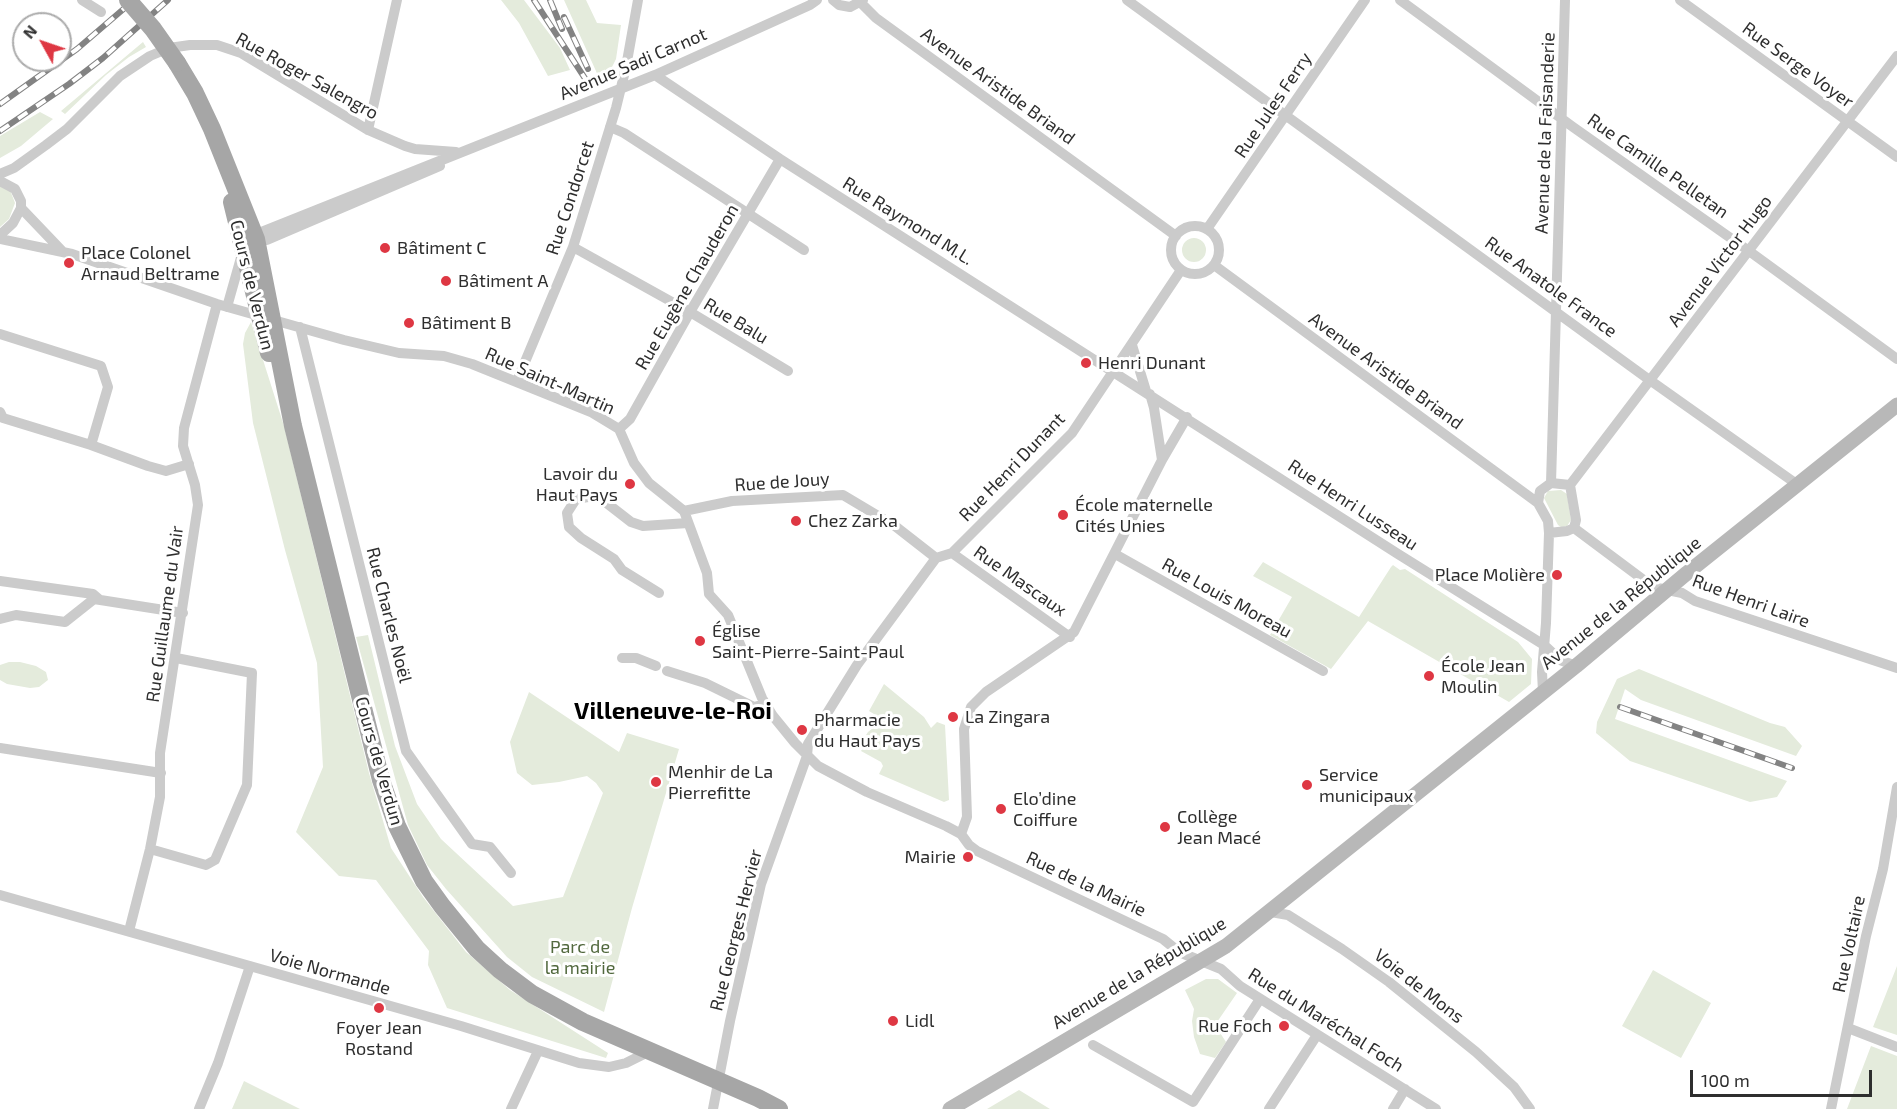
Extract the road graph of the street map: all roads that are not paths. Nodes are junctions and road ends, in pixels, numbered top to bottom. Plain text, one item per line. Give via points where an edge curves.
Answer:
1 (82, 0) edge
2 (128, 0) edge
3 (397, 0) edge
4 (638, 0) edge
5 (817, 0) edge
6 (833, 0) edge
7 (1127, 0) edge
8 (1365, 0) edge
9 (1400, 0) edge
10 (1565, 0) edge
11 (1680, 0) edge
12 (862, 1) edge
13 (101, 12) dead end
14 (1897, 56) edge
15 (655, 75) junction
16 (620, 89) junction
17 (1286, 115) junction
18 (1561, 118) junction
19 (1847, 121) junction
20 (610, 127) junction
21 (368, 130) junction
22 (218, 142) junction
23 (415, 149) junction
24 (460, 153) junction
25 (1897, 157) edge
26 (780, 159) junction
27 (0, 174) edge
28 (413, 174) junction
29 (0, 181) edge
30 (21, 208) junction
31 (749, 213) junction
32 (1207, 229) junction
33 (1176, 236) junction
34 (0, 237) edge
35 (256, 243) junction
36 (573, 247) junction
37 (804, 250) dead end
38 (1749, 251) junction
39 (63, 252) junction
40 (1214, 265) junction
41 (1182, 270) junction
42 (222, 306) junction
43 (1556, 311) junction
44 (690, 312) junction
45 (266, 317) junction
46 (300, 327) junction
47 (0, 334) edge
48 (1132, 345) junction
49 (1897, 359) edge
50 (788, 371) dead end
51 (1114, 372) junction
52 (1650, 380) junction
53 (517, 381) junction
54 (1148, 393) junction
55 (1897, 405) edge
56 (0, 412) edge
57 (1187, 417) junction
58 (619, 429) junction
59 (91, 445) junction
60 (1162, 460) junction
61 (189, 464) junction
62 (1551, 483) junction
63 (1570, 485) junction
64 (1798, 485) junction
65 (1538, 503) junction
66 (684, 511) junction
67 (688, 523) junction
68 (1574, 528) junction
69 (1549, 533) junction
70 (952, 553) junction
71 (1115, 554) junction
72 (936, 558) junction
73 (0, 581) edge
74 (1667, 590) junction
75 (658, 593) dead end
76 (100, 600) junction
77 (183, 613) junction
78 (0, 619) edge
79 (1070, 637) junction
80 (1544, 645) junction
81 (176, 658) junction
82 (622, 658) dead end
83 (656, 666) dead end
84 (1576, 666) junction
85 (1897, 668) edge
86 (668, 671) dead end
87 (1323, 671) dead end
88 (1544, 692) junction
89 (765, 704) junction
90 (0, 748) edge
91 (807, 756) junction
92 (161, 773) junction
93 (1897, 787) edge
94 (961, 834) junction
95 (150, 849) junction
96 (511, 873) dead end
97 (0, 895) edge
98 (1271, 912) junction
99 (129, 931) junction
100 (1199, 961) junction
101 (250, 966) junction
102 (1260, 999) junction
103 (1848, 1028) junction
104 (1317, 1035) junction
105 (1093, 1045) dead end
106 (1897, 1047) edge
107 (538, 1051) junction
108 (650, 1051) junction
109 (717, 1082) junction
110 (1405, 1089) junction
111 (199, 1109) edge
112 (511, 1109) edge
113 (713, 1109) edge
114 (779, 1109) edge
115 (950, 1109) edge
116 (1269, 1109) edge
117 (1393, 1109) edge
118 (1436, 1109) edge
119 (1530, 1109) edge
120 (1831, 1109) edge

1 - 13 street
2 - 22 main road, Cours de Verdun, bridge via 177,63
3 - 21 street
4 - 16 street, Rue Condorcet
5 - 15 street, Avenue Sadi Carnot
6 - 12 street via 844,7
7 - 17 street, Rue Anatole France
8 - 17 street, Rue Jules Ferry
9 - 18 street, Rue Camille Pelletan
10 - 18 street, Avenue de la Faisanderie
11 - 19 street, Rue Serge Voyer
12 - 33 street, Avenue Aristide Briand via 886,25
14 - 19 street, Avenue Victor Hugo
15 - 16 street, Avenue Sadi Carnot
15 - 26 street, Rue Raymond M.L.
16 - 20 street, Rue Condorcet
16 - 24 street, Avenue Sadi Carnot
17 - 32 street, Rue Jules Ferry
17 - 43 street, Rue Anatole France
18 - 38 street, Rue Camille Pelletan
18 - 43 street, Avenue de la Faisanderie
19 - 25 street, Rue Serge Voyer
19 - 38 street, Avenue Victor Hugo
20 - 31 street
20 - 36 street, Rue Condorcet
21 - 23 street, Rue Roger Salengro
21 - 27 street, Rue Roger Salengro via 241,53 217,45 190,45 150,56 120,76 53,140
22 - 35 main road, Cours de Verdun
22 - 35 main road, Cours de Verdun via 236,222
23 - 24 street, Rue Roger Salengro
23 - 28 street
24 - 28 street, Avenue Sadi Carnot
26 - 31 street, Rue Eugène Chauderon
26 - 51 street, Rue Raymond M.L.
28 - 35 street, Avenue Sadi Carnot
29 - 30 street, Rue Saint-Martin via 15,189
30 - 34 street
30 - 39 street, Rue Saint-Martin
31 - 37 street
31 - 44 street, Rue Eugène Chauderon
32 - 33 street via 1187,227
32 - 40 street via 1219,245
33 - 41 street via 1172,257
34 - 39 street, Rue Saint-Martin
35 - 42 street, Rue Guillaume du Vair
35 - 45 main road, Cours de Verdun
36 - 44 street, Rue Balu
36 - 53 street, Rue Condorcet
38 - 49 street, Rue Camille Pelletan
38 - 52 street, Avenue Victor Hugo
39 - 42 street, Rue Saint-Martin
40 - 41 street via 1202,273
40 - 65 street, Avenue Aristide Briand
41 - 48 street
42 - 45 street, Rue Saint-Martin
42 - 61 street, Rue Guillaume du Vair via 184,428 183,446
43 - 52 street, Rue Anatole France
43 - 62 street, Avenue de la Faisanderie
44 - 50 street, Rue Balu
44 - 58 street, Rue Eugène Chauderon via 630,419
45 - 46 street, Rue Saint-Martin
45 - 108 main road, Cours de Verdun via 381,780 396,826 424,881 477,949 508,976 583,1022
46 - 53 street, Rue Saint-Martin via 399,353 444,356
46 - 96 street, Rue Charles Noël via 406,751 472,844 490,847
47 - 59 street via 100,366 108,387
48 - 51 street
48 - 54 street
51 - 54 street, Rue Raymond M.L.
51 - 70 street, Rue Henri Dunant via 1072,433
52 - 63 street, Avenue Victor Hugo
52 - 64 street, Rue Anatole France
53 - 58 street, Rue Saint-Martin via 591,412
54 - 57 street, Rue Henri Lusseau
54 - 60 street
55 - 64 main road, Avenue de la République
56 - 59 street via 3,418
57 - 60 street
57 - 80 street, Rue Henri Lusseau
58 - 66 street, Rue Saint-Martin via 634,463 649,483
59 - 61 street via 166,471
60 - 71 street
61 - 77 street, Rue Guillaume du Vair via 198,505
62 - 63 street
62 - 65 street via 1540,491
63 - 68 street
64 - 74 main road, Avenue de la République
65 - 69 street via 1548,521
66 - 67 street
66 - 72 street, Rue de Jouy via 732,501 843,495 895,526
67 - 75 street via 643,526 631,522 604,501 588,496 576,499 567,513 569,527 581,538
67 - 89 street via 707,573 709,594 728,615
68 - 69 street
68 - 74 street, Rue Henri Laire via 1648,584
69 - 80 street
70 - 72 street
70 - 79 street, Rue Mascaux
71 - 79 street
71 - 87 street, Rue Louis Moreau
72 - 91 street, Rue Georges Hervier via 857,666 808,744
73 - 76 street via 93,594
74 - 84 main road, Avenue de la République
74 - 85 street, Rue Henri Laire
76 - 77 street
76 - 78 street via 94,599 65,622 16,615
77 - 81 street, Rue Guillaume du Vair
79 - 94 street via 986,692 971,707 963,729 967,817
80 - 84 street via 1560,660
80 - 88 street
81 - 92 street, Rue Guillaume du Vair via 160,753
81 - 95 street via 252,673 247,785 215,860 206,865
82 - 83 street via 636,658
84 - 88 main road, Avenue de la République
86 - 89 street via 705,683 754,707
88 - 98 main road, Avenue de la République
89 - 91 street
90 - 92 street
91 - 94 street, Rue de la Mairie via 837,777
91 - 109 street, Rue Georges Hervier via 761,884
92 - 95 street, Rue Guillaume du Vair
93 - 103 street, Rue Voltaire
94 - 100 street, Rue de la Mairie via 977,851 1163,939
95 - 99 street, Rue Guillaume du Vair
97 - 99 street, Voie Normande
98 - 100 main road, Avenue de la République
98 - 119 street, Voie de Mons via 1288,915 1389,982 1476,1052 1514,1087
99 - 101 street, Voie Normande
100 - 102 street, Rue du Maréchal Foch via 1221,969
100 - 115 main road, Avenue de la République
101 - 107 street, Voie Normande
101 - 111 street
102 - 104 street, Rue du Maréchal Foch
102 - 105 street via 1193,1102
103 - 106 street
103 - 120 street, Rue Voltaire
104 - 110 street, Rue du Maréchal Foch
104 - 116 street
107 - 108 street, Voie Normande via 609,1067
107 - 112 street
108 - 109 main road, Cours de Verdun
109 - 113 street, Rue Georges Hervier
109 - 114 main road, Cours de Verdun
110 - 117 street
110 - 118 street, Rue du Maréchal Foch

